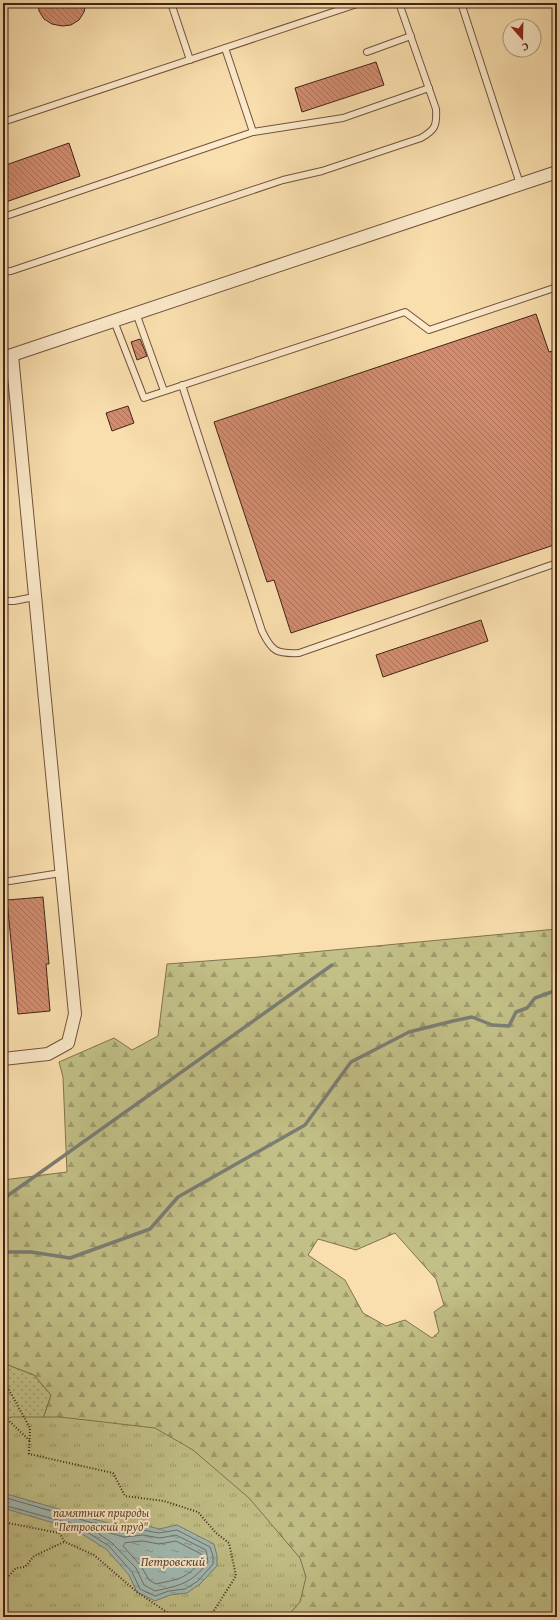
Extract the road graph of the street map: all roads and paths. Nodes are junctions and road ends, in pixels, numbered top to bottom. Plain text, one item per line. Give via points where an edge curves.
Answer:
1 (171, 3) edge
2 (360, 3) edge
3 (399, 3) edge
4 (461, 3) edge
5 (411, 36) junction
6 (225, 48) junction
7 (367, 52) dead end
8 (190, 60) junction
9 (429, 88) junction
10 (3, 122) edge
11 (253, 132) junction
12 (557, 172) edge
13 (520, 184) junction
14 (3, 217) edge
15 (3, 272) edge
16 (557, 287) edge
17 (136, 314) junction
18 (114, 321) junction
19 (7, 357) edge
20 (182, 385) junction
21 (164, 391) junction
22 (557, 563) edge
23 (34, 597) junction
24 (3, 601) edge
25 (61, 873) junction
26 (3, 882) edge
27 (3, 1059) edge
28 (3, 1379) edge
29 (3, 1415) edge
30 (30, 1441) junction
31 (3, 1522) edge
32 (65, 1542) junction
33 (3, 1583) edge
34 (174, 1617) edge
35 (201, 1617) edge

1 - 8 lane
2 - 6 lane
3 - 5 lane
4 - 13 lane
5 - 7 lane
5 - 9 lane
6 - 8 lane
6 - 11 lane
8 - 10 lane
9 - 11 lane via 343,118
9 - 15 lane via 436,109 437,122 432,132 421,138 322,171 283,180
11 - 14 lane
12 - 13 street
13 - 17 street
16 - 20 lane via 429,330 405,312
17 - 18 street
17 - 21 lane
18 - 19 street
18 - 21 lane via 144,398
19 - 23 street
20 - 21 lane
20 - 22 lane via 262,631 269,645 282,654 299,653
23 - 24 lane
23 - 25 street
25 - 26 lane
25 - 27 street via 74,1014 68,1043 48,1054
28 - 30 path via 30,1428
29 - 30 path
30 - 35 path via 29,1454 113,1473 125,1496 164,1501 198,1512 216,1533 229,1543 236,1576 213,1612
31 - 32 path via 59,1534
32 - 33 path via 34,1556 25,1567 16,1568
32 - 34 path via 94,1555 137,1592

